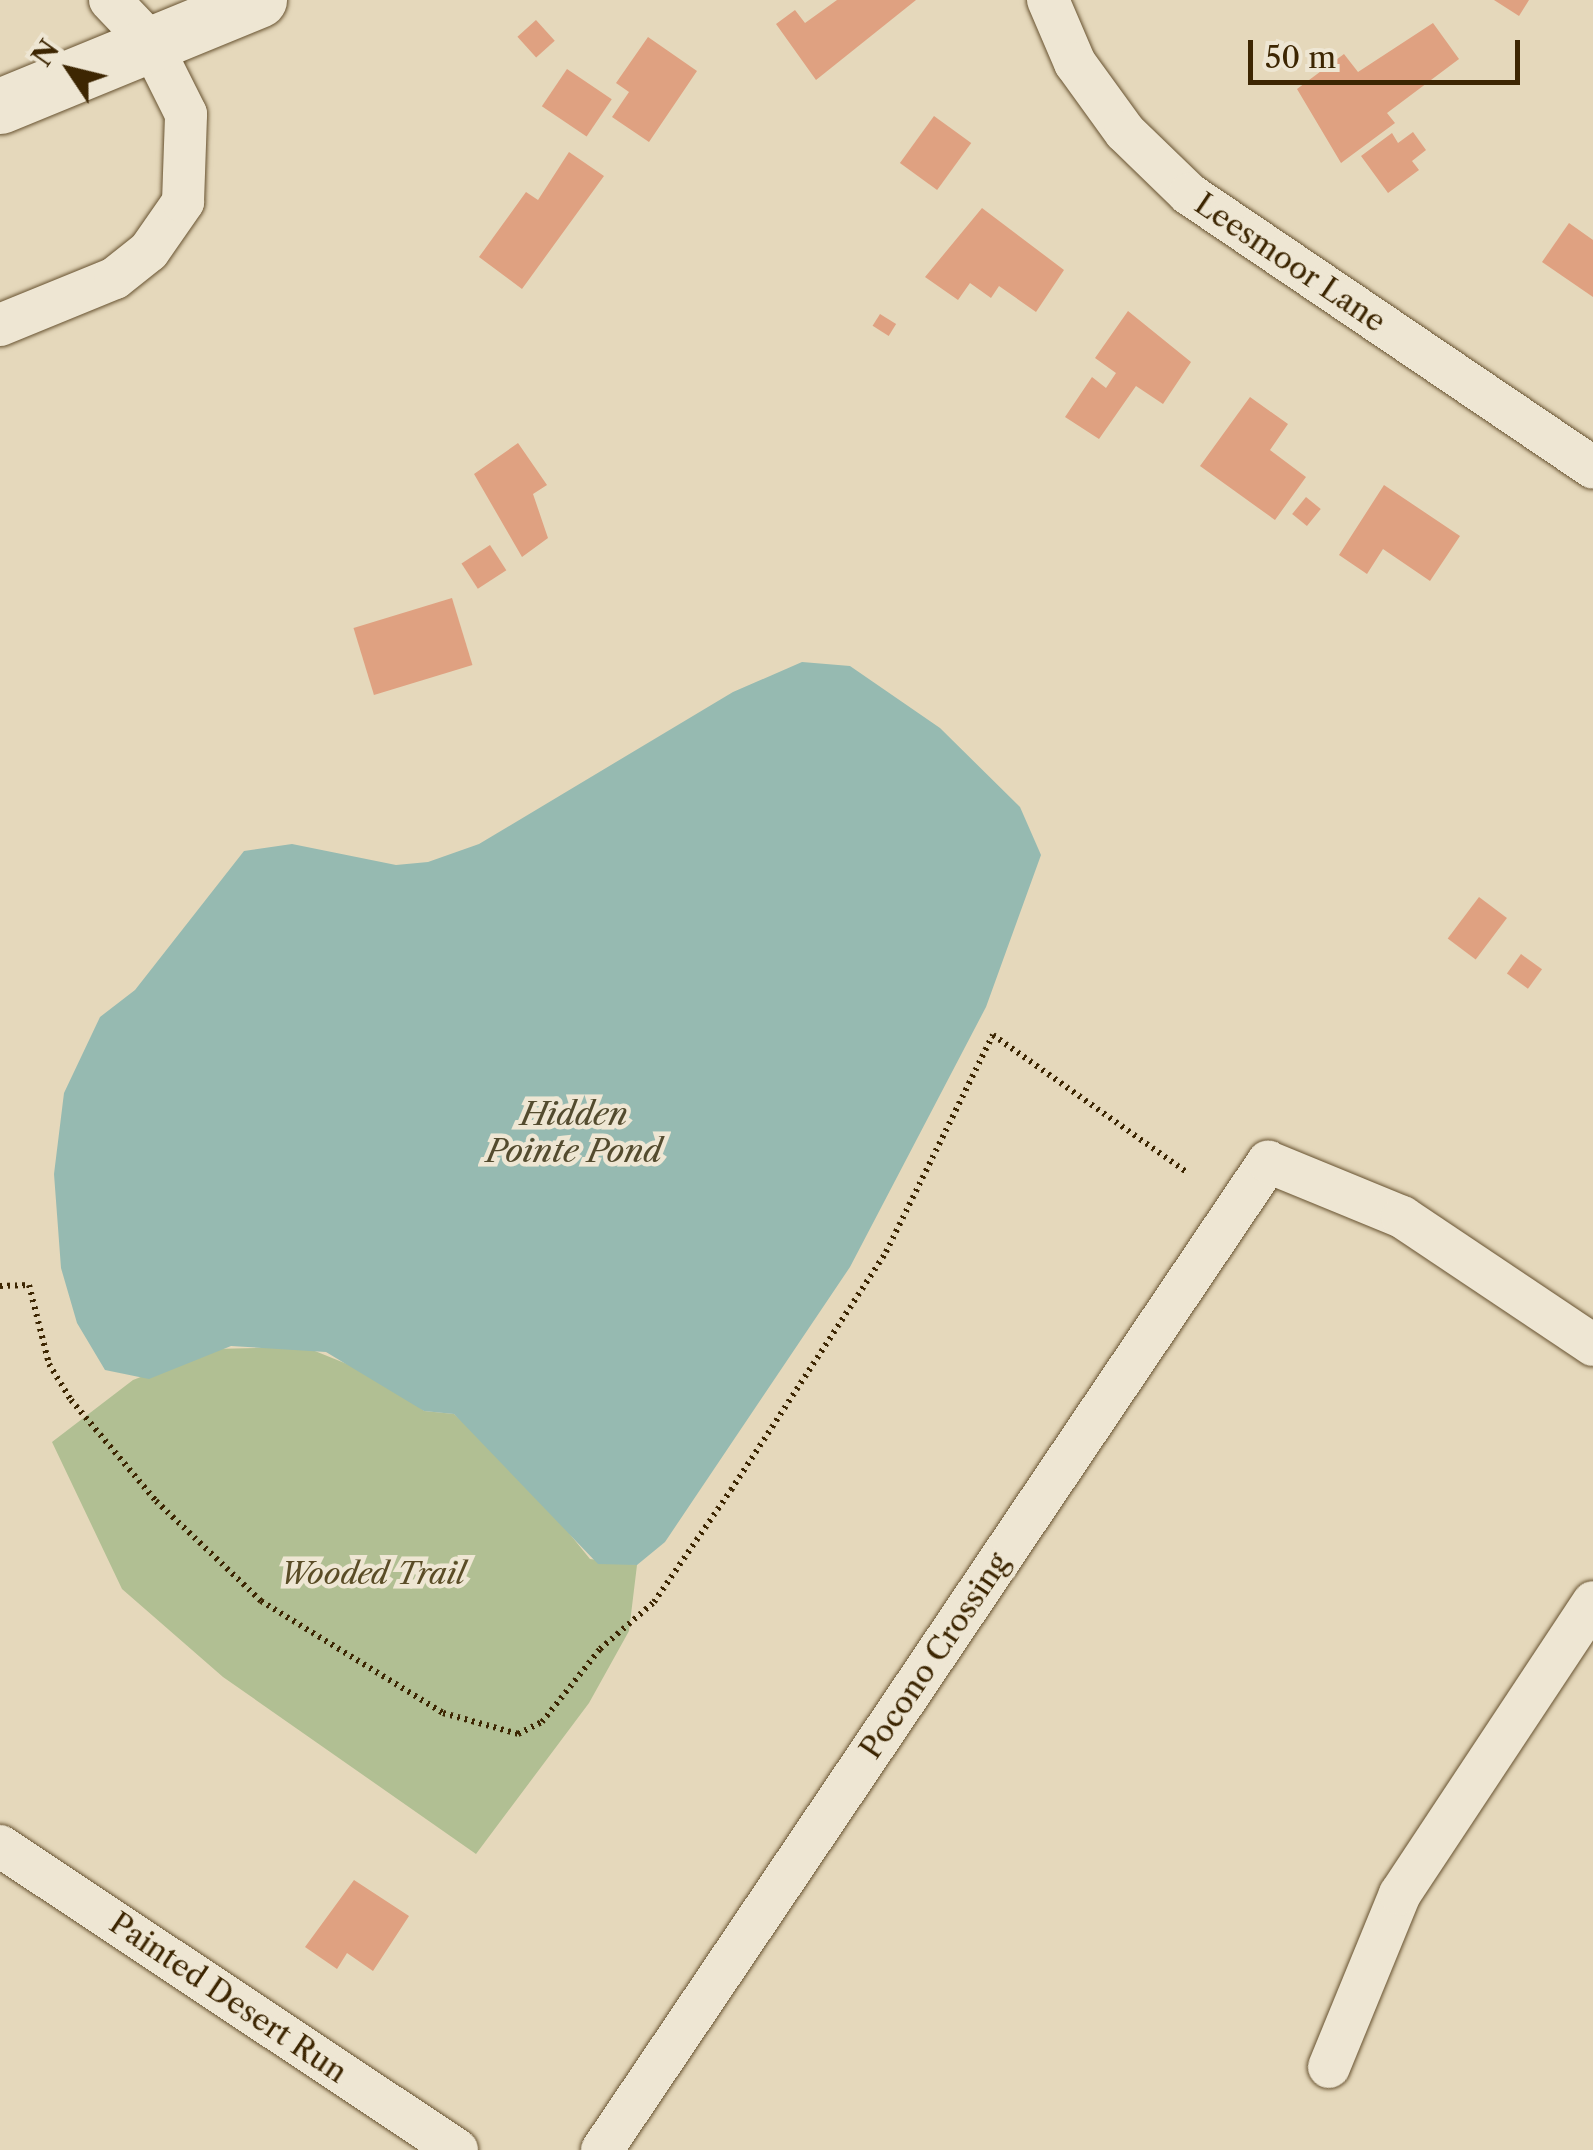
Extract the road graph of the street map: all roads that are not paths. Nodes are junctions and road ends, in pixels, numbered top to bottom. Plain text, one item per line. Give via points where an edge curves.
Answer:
1 (110, 0) edge
2 (259, 0) edge
3 (1048, 0) edge
4 (150, 42) junction
5 (0, 106) edge
6 (0, 325) edge
7 (1593, 468) edge
8 (1593, 1346) edge
9 (1593, 1602) edge
10 (0, 1846) edge
11 (1328, 2067) dead end
12 (457, 2150) edge
13 (602, 2150) edge

1 - 4 street
2 - 4 main road
3 - 7 street, Leesmoor Lane via 1075,63 1125,132 1190,194
4 - 5 main road
4 - 6 street via 186,114 191,164 182,202 149,251 115,278
8 - 13 street, Pocono Crossing via 1402,1217 1268,1162
9 - 11 street via 1400,1894
10 - 12 street, Painted Desert Run

